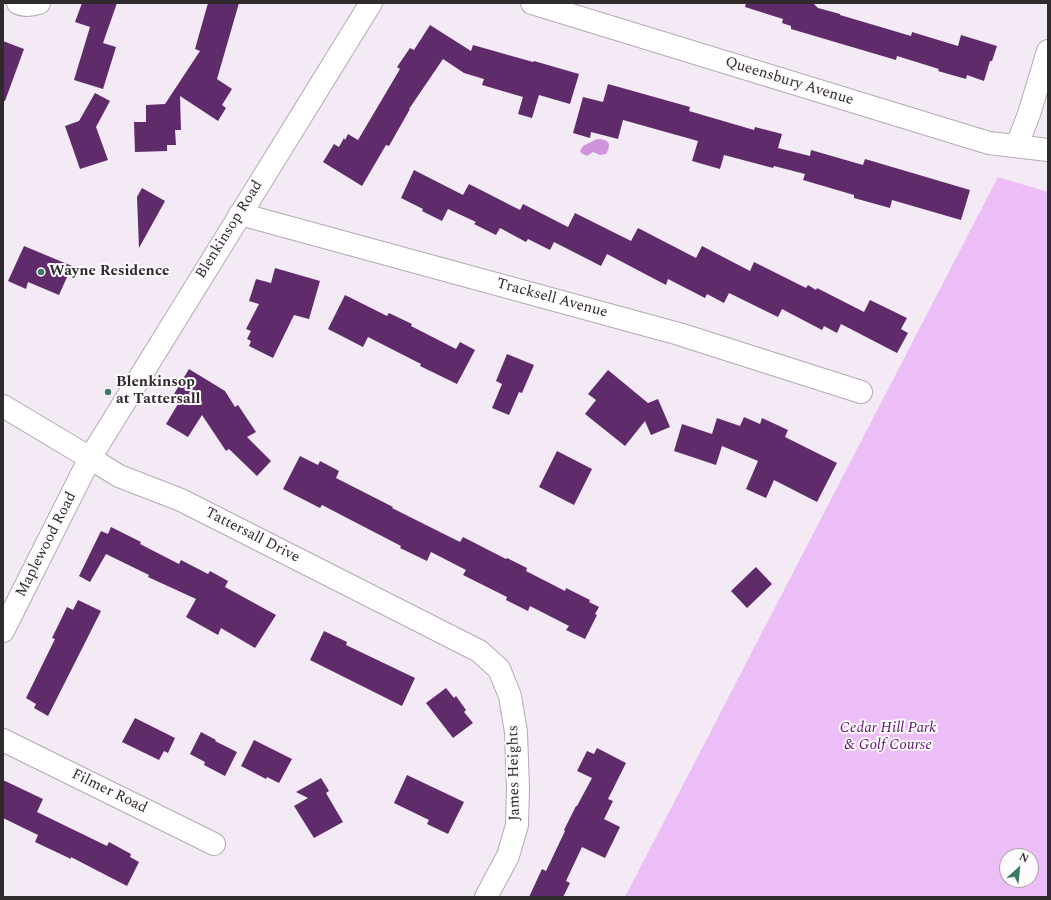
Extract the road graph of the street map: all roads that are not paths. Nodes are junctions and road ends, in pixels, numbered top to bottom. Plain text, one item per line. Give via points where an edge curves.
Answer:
1 (18, 3) edge
2 (39, 3) edge
3 (371, 3) edge
4 (532, 3) edge
5 (1048, 51) edge
6 (1017, 145) junction
7 (1048, 150) edge
8 (240, 214) junction
9 (861, 392) dead end
10 (3, 406) edge
11 (90, 458) junction
12 (3, 631) edge
13 (499, 669) joint
14 (3, 740) edge
15 (214, 844) dead end
16 (486, 897) edge

1 - 2 street
3 - 8 street, Blenkinsop Road
4 - 6 street, Queensbury Avenue via 989,143
5 - 6 street
6 - 7 street, Queensbury Avenue
8 - 9 street, Tracksell Avenue via 679,334
8 - 11 street, Blenkinsop Road
10 - 11 street, Tattersall Drive
11 - 12 street, Maplewood Road
11 - 13 street, Tattersall Drive via 119,476 181,500 479,651
13 - 16 street, James Heights via 510,696 516,732 517,825 508,856
14 - 15 street, Filmer Road

